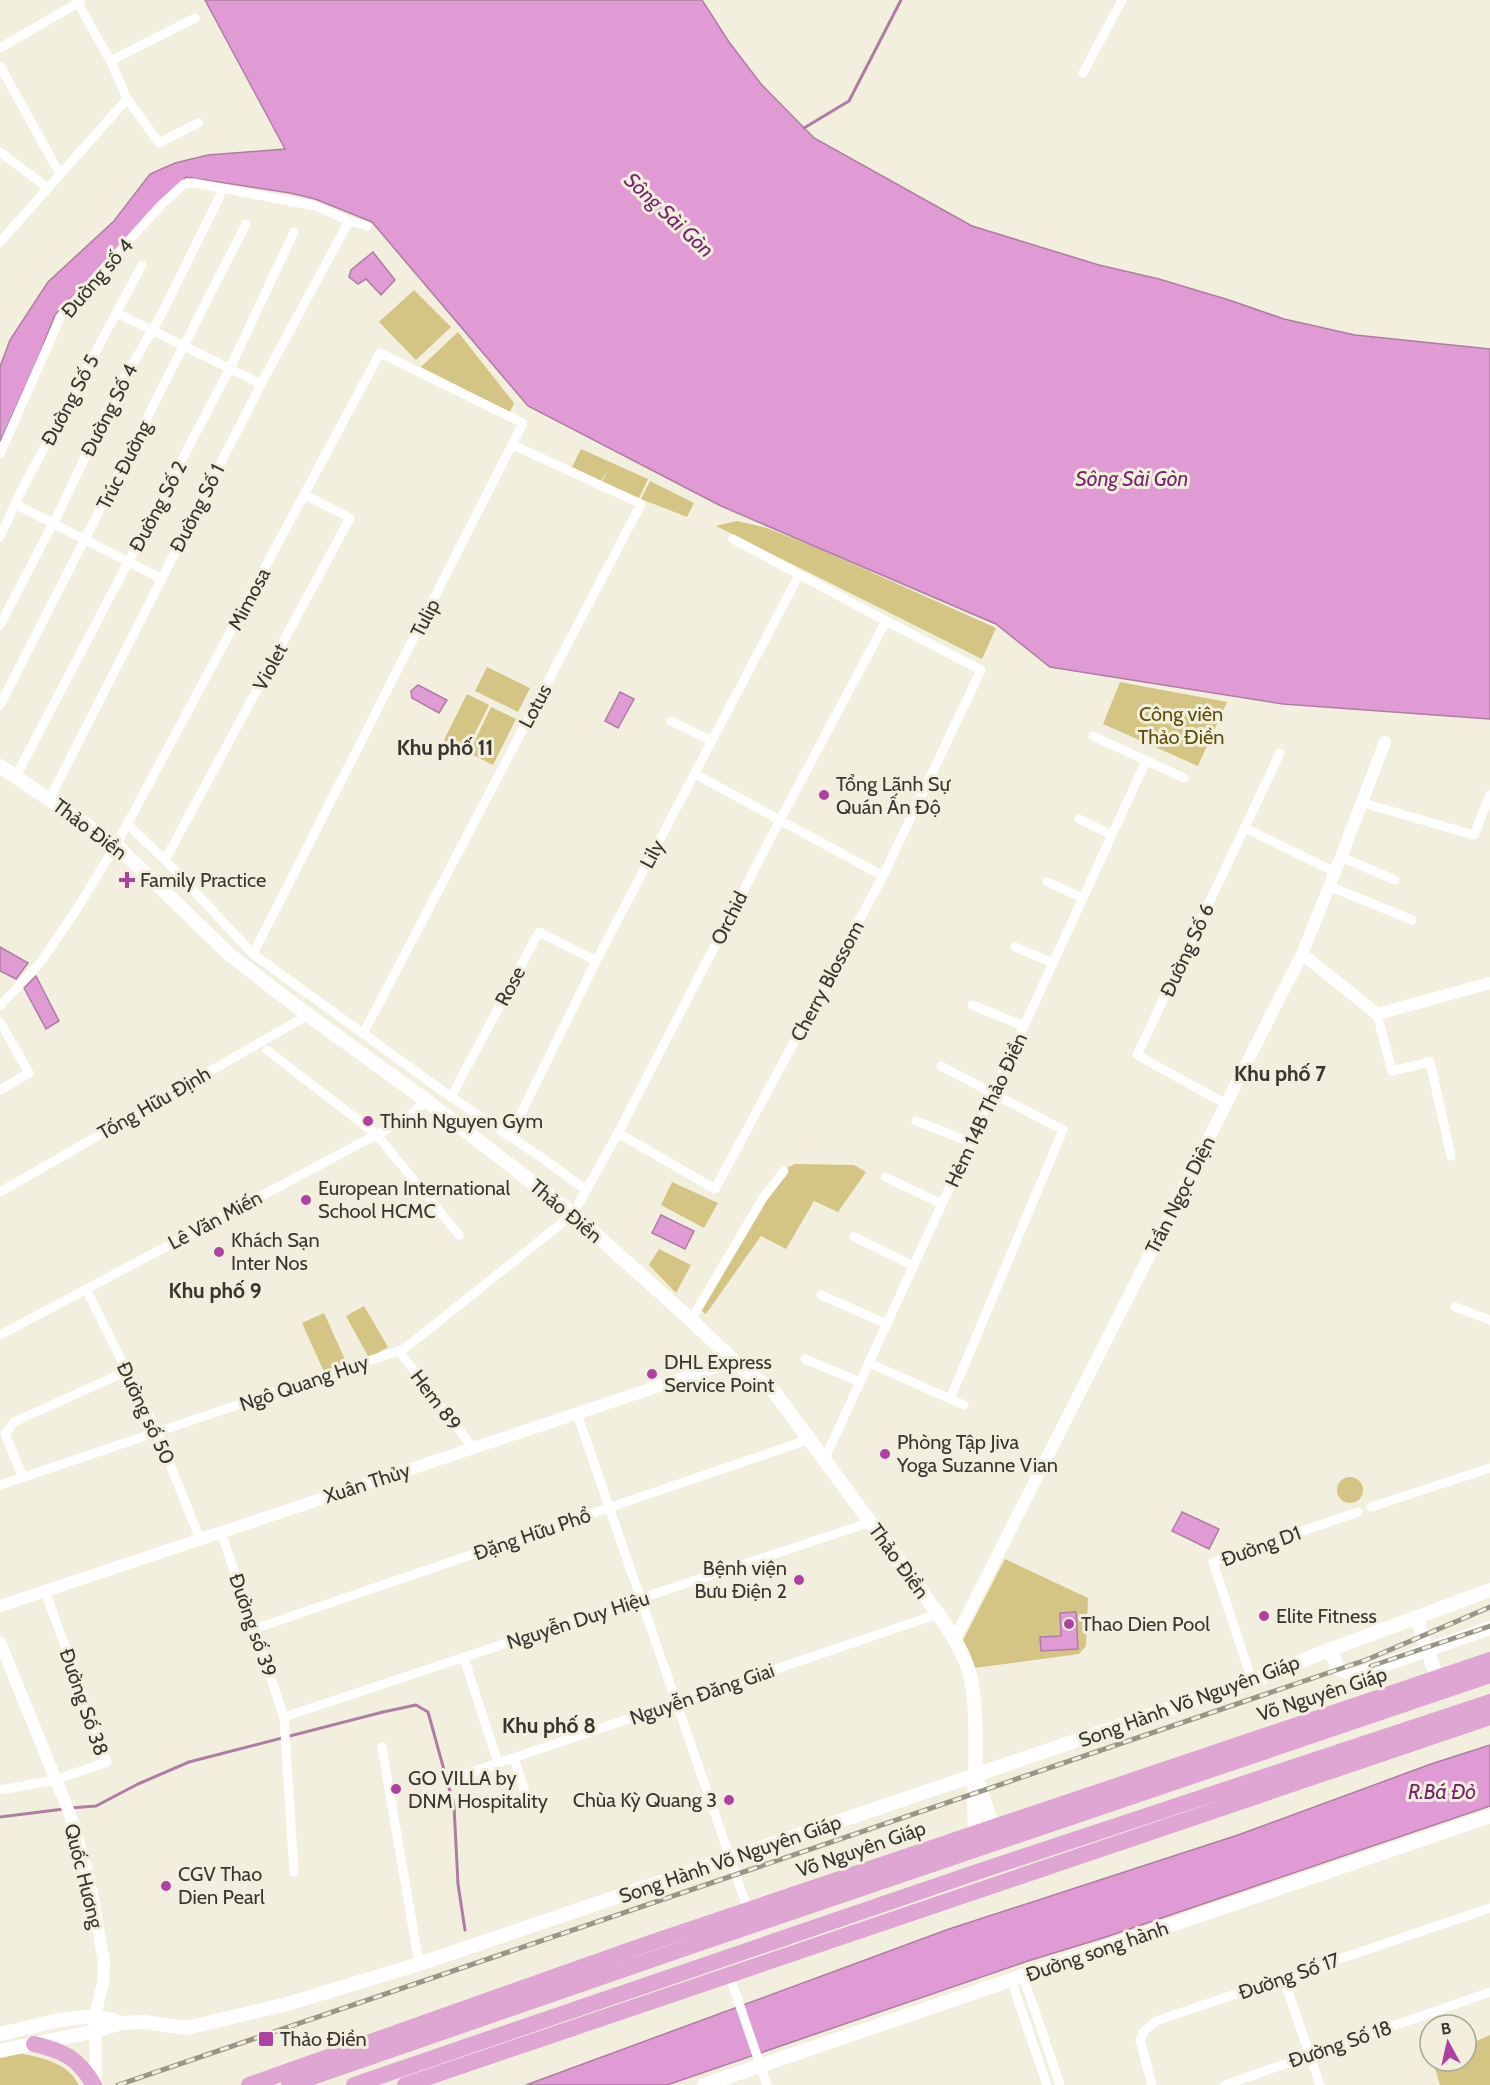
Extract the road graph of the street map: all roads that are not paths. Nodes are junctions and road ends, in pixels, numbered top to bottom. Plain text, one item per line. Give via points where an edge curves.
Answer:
1 (1122, 0) edge
2 (79, 1) edge
3 (195, 18) dead end
4 (0, 48) edge
5 (110, 61) junction
6 (0, 66) edge
7 (1083, 73) dead end
8 (127, 99) junction
9 (198, 123) dead end
10 (0, 152) edge
11 (60, 174) junction
12 (48, 189) junction
13 (223, 191) junction
14 (349, 220) junction
15 (246, 224) dead end
16 (367, 226) dead end
17 (294, 232) dead end
18 (0, 242) edge
19 (142, 265) dead end
20 (117, 313) junction
21 (152, 329) junction
22 (185, 345) junction
23 (380, 354) joint
24 (230, 368) junction
25 (261, 384) junction
26 (513, 445) junction
27 (0, 454) edge
28 (305, 495) junction
29 (15, 504) junction
30 (54, 523) junction
31 (0, 537) edge
32 (85, 539) junction
33 (733, 539) dead end
34 (129, 561) junction
35 (799, 575) junction
36 (162, 579) junction
37 (886, 621) junction
38 (0, 625) edge
39 (0, 705) edge
40 (671, 721) dead end
41 (1093, 736) dead end
42 (712, 741) junction
43 (1385, 742) dead end
44 (1280, 753) dead end
45 (1146, 761) junction
46 (0, 766) edge
47 (694, 774) junction
48 (16, 777) junction
49 (1184, 778) dead end
50 (1490, 795) edge
51 (50, 798) junction
52 (1363, 803) junction
53 (1079, 819) dead end
54 (780, 820) junction
55 (127, 824) junction
56 (1245, 828) junction
57 (1112, 835) junction
58 (116, 845) junction
59 (1341, 858) junction
60 (165, 860) junction
61 (1335, 872) junction
62 (883, 876) junction
63 (1395, 880) dead end
64 (1047, 882) dead end
65 (1329, 886) junction
66 (1083, 898) junction
67 (1412, 920) dead end
68 (1015, 947) dead end
69 (253, 954) junction
70 (1302, 954) junction
71 (596, 961) junction
72 (1053, 963) junction
73 (1490, 983) edge
74 (972, 1005) dead end
75 (0, 1006) edge
76 (1377, 1014) junction
77 (308, 1015) junction
78 (0, 1022) edge
79 (1024, 1026) junction
80 (363, 1032) junction
81 (267, 1050) dead end
82 (941, 1066) dead end
83 (0, 1090) edge
84 (993, 1094) junction
85 (451, 1097) junction
86 (428, 1101) junction
87 (1226, 1104) junction
88 (916, 1121) dead end
89 (618, 1133) junction
90 (376, 1134) junction
91 (510, 1136) junction
92 (971, 1142) junction
93 (1451, 1156) dead end
94 (784, 1171) dead end
95 (885, 1177) dead end
96 (586, 1190) junction
97 (0, 1192) edge
98 (942, 1204) junction
99 (573, 1214) junction
100 (459, 1234) dead end
101 (854, 1238) dead end
102 (914, 1266) junction
103 (87, 1289) junction
104 (821, 1295) dead end
105 (1455, 1307) dead end
106 (692, 1320) junction
107 (1490, 1320) edge
108 (887, 1324) junction
109 (0, 1335) edge
110 (399, 1351) junction
111 (805, 1359) dead end
112 (734, 1361) junction
113 (869, 1363) junction
114 (127, 1371) junction
115 (860, 1382) junction
116 (950, 1399) junction
117 (964, 1405) dead end
118 (577, 1414) junction
119 (157, 1432) junction
120 (810, 1439) junction
121 (473, 1448) junction
122 (825, 1458) junction
123 (1490, 1468) edge
124 (23, 1477) junction
125 (0, 1485) edge
126 (1371, 1507) dead end
127 (609, 1508) junction
128 (1358, 1512) dead end
129 (871, 1522) junction
130 (221, 1532) junction
131 (200, 1539) junction
132 (1490, 1590) edge
133 (45, 1591) junction
134 (641, 1600) junction
135 (0, 1606) edge
136 (938, 1614) junction
137 (1416, 1617) junction
138 (1490, 1628) edge
139 (254, 1629) junction
140 (955, 1639) junction
141 (0, 1642) edge
142 (1427, 1649) junction
143 (1329, 1650) junction
144 (464, 1658) junction
145 (1490, 1660) edge
146 (1490, 1675) edge
147 (1437, 1678) junction
148 (1252, 1681) junction
149 (676, 1702) junction
150 (1490, 1702) edge
151 (1490, 1717) edge
152 (284, 1722) junction
153 (382, 1747) dead end
154 (514, 1758) junction
155 (498, 1763) junction
156 (466, 1774) dead end
157 (975, 1776) junction
158 (55, 1780) junction
159 (0, 1790) edge
160 (529, 1805) dead end
161 (1490, 1816) edge
162 (993, 1826) junction
163 (976, 1832) junction
164 (731, 1859) junction
165 (294, 1872) dead end
166 (1490, 1908) edge
167 (748, 1910) junction
168 (419, 1964) junction
169 (729, 1974) junction
170 (1283, 1977) junction
171 (1017, 1978) junction
172 (1490, 1992) edge
173 (96, 2016) junction
174 (121, 2024) junction
175 (96, 2031) junction
176 (0, 2034) edge
177 (34, 2044) junction
178 (1048, 2049) junction
179 (0, 2051) edge
180 (1036, 2052) junction
181 (1310, 2055) junction
182 (759, 2061) junction
183 (1236, 2083) edge
184 (95, 2085) edge
185 (249, 2085) edge
186 (289, 2085) edge
187 (354, 2085) edge
188 (405, 2085) edge
189 (704, 2085) edge
190 (767, 2085) edge
191 (1047, 2085) edge
192 (1060, 2085) edge
193 (1152, 2085) edge
194 (1225, 2085) edge
195 (1320, 2085) edge

1 - 7 street
2 - 4 street
2 - 5 street
3 - 5 street
5 - 8 street
6 - 11 street
8 - 9 street via 159,143
8 - 11 street
10 - 12 street
11 - 12 street
12 - 18 street
13 - 14 street via 316,206
13 - 21 street, Đường Số 4
13 - 27 street, Đường số 4 via 184,184 78,295 61,316
14 - 16 street
14 - 25 street, Đường Số 1
15 - 22 street, Trúc Đường
17 - 24 street, Đường Số 2
19 - 20 street, Đường Số 5
20 - 21 street
20 - 29 street, Đường Số 5
21 - 22 street
21 - 30 street, Đường Số 4 via 113,398
22 - 24 street
22 - 32 street, Trúc Đường
23 - 26 street, Tulip via 523,423
23 - 28 street, Mimosa
24 - 25 street
24 - 34 street, Đường Số 2
25 - 36 street, Đường Số 1
26 - 69 street, Tulip
26 - 80 street, Lotus via 641,504
28 - 55 street, Mimosa
28 - 60 street, Violet via 350,518
29 - 30 street
29 - 31 street, Đường Số 5
30 - 32 street
30 - 38 street, Đường Số 4
32 - 34 street
32 - 39 street, Trúc Đường
33 - 35 street
34 - 36 street
34 - 48 street, Đường Số 2
35 - 37 street
35 - 42 street, Lily
36 - 51 street, Đường Số 1
37 - 54 street, Orchid
37 - 62 street, Cherry Blossom via 981,670
40 - 42 street
41 - 45 street
42 - 47 street, Lily
43 - 52 street, Trần Ngọc Diện
44 - 56 street, Đường Số 6
45 - 49 street
45 - 57 street, Hẻm 14B Thảo Điền
46 - 48 main road, Thảo Điền
47 - 54 street
47 - 71 street, Lily
48 - 51 main road, Thảo Điền
50 - 52 street via 1474,835
51 - 58 main road, Thảo Điền
52 - 59 street, Trần Ngọc Diện
53 - 57 street
54 - 62 street
54 - 89 street, Orchid
55 - 58 street, Mimosa
55 - 60 street
56 - 61 street
56 - 87 street, Đường Số 6 via 1137,1055
57 - 66 street, Hẻm 14B Thảo Điền
58 - 75 street, Mimosa via 40,963
58 - 77 main road, Thảo Điền via 230,955
59 - 61 street, Trần Ngọc Diện
59 - 63 street
60 - 69 street
61 - 65 street, Trần Ngọc Diện
62 - 89 street, Cherry Blossom via 715,1189
64 - 66 street
65 - 67 street
65 - 70 street, Trần Ngọc Diện
66 - 72 street, Hẻm 14B Thảo Điền
68 - 72 street
69 - 80 street
70 - 76 street
70 - 87 street, Trần Ngọc Diện
71 - 85 street, Rose via 539,932
71 - 91 street, Lily
72 - 79 street, Hẻm 14B Thảo Điền
73 - 76 street
74 - 79 street
76 - 93 street via 1392,1071 1430,1062
77 - 86 main road, Thảo Điền
77 - 97 street, Tống Hữu Định
78 - 83 street via 29,1073
79 - 84 street, Hẻm 14B Thảo Điền
80 - 85 street
81 - 90 street
82 - 84 street
84 - 92 street, Hẻm 14B Thảo Điền
84 - 116 street via 1063,1130
85 - 91 street
86 - 90 street, Lê Văn Miến
86 - 99 main road, Thảo Điền
87 - 140 street, Trần Ngọc Diện
88 - 92 street
89 - 96 street, Orchid
90 - 100 street
90 - 103 street, Lê Văn Miến
91 - 96 street
92 - 98 street, Hẻm 14B Thảo Điền
94 - 106 street via 763,1198
95 - 98 street
96 - 99 street, Orchid
98 - 102 street, Hẻm 14B Thảo Điền
99 - 106 main road, Thảo Điền
99 - 110 street, Ngô Quang Huy
101 - 102 street
102 - 108 street, Hẻm 14B Thảo Điền
103 - 109 street, Lê Văn Miến
103 - 114 street, Đường số 50
104 - 108 street
105 - 107 street
106 - 112 main road, Thảo Điền
108 - 113 street, Hẻm 14B Thảo Điền
110 - 119 street, Ngô Quang Huy
110 - 121 street, Hem 89
111 - 115 street
112 - 118 street, Xuân Thủy
112 - 120 main road, Thảo Điền via 776,1393
113 - 115 street, Hẻm 14B Thảo Điền
113 - 116 street
114 - 119 street, Đường số 50
114 - 124 street via 14,1422 5,1434
115 - 122 street, Hẻm 14B Thảo Điền
116 - 117 street
118 - 121 street, Xuân Thủy
118 - 127 street
119 - 124 street, Ngô Quang Huy
119 - 131 street, Đường số 50
120 - 122 main road, Thảo Điền
120 - 127 street, Đặng Hữu Phổ
121 - 130 street, Xuân Thủy
122 - 129 main road, Thảo Điền
123 - 126 street
124 - 125 street, Ngô Quang Huy
127 - 134 street
127 - 139 street, Đặng Hữu Phổ
128 - 148 street, Đường D1 via 1213,1562
129 - 134 street, Nguyễn Duy Hiệu
129 - 136 main road, Thảo Điền
130 - 131 street, Xuân Thủy
130 - 139 street, Đường số 39
131 - 133 street, Xuân Thủy
132 - 137 main road, Song Hành Võ Nguyên Giáp
133 - 135 street, Xuân Thủy
133 - 158 street, Đường Số 38 via 107,1762
134 - 144 street, Nguyễn Duy Hiệu
134 - 149 street
136 - 140 main road, Thảo Điền
136 - 149 street, Nguyễn Đăng Giai
137 - 142 main road
137 - 143 main road, Song Hành Võ Nguyên Giáp
138 - 142 main road
139 - 152 street, Đường số 39
140 - 157 main road, Thảo Điền via 970,1675 973,1694
141 - 158 street, Quốc Hương
142 - 143 main road via 1355,1675 1338,1669
142 - 147 main road
143 - 148 main road, Song Hành Võ Nguyên Giáp
144 - 152 street, Nguyễn Duy Hiệu
144 - 155 street
145 - 147 highway, Võ Nguyên Giáp
146 - 186 highway, Võ Nguyên Giáp
147 - 162 highway, Võ Nguyên Giáp
148 - 157 main road, Song Hành Võ Nguyên Giáp
149 - 154 street, Nguyễn Đăng Giai
149 - 164 street
150 - 187 highway
151 - 169 highway
152 - 165 street, Đường số 39
153 - 168 street
154 - 155 street, Nguyễn Đăng Giai
154 - 160 street
155 - 156 street, Nguyễn Đăng Giai
157 - 162 main road, Thảo Điền
157 - 163 main road, Thảo Điền
157 - 164 main road, Song Hành Võ Nguyên Giáp
158 - 159 street
158 - 173 street, Quốc Hương via 89,1878 104,1962
161 - 171 main road, Đường song hành
162 - 163 highway, Võ Nguyên Giáp
163 - 167 highway, Võ Nguyên Giáp
164 - 167 street
164 - 168 main road, Song Hành Võ Nguyên Giáp
166 - 170 street, Đường Số 17
167 - 185 highway, Võ Nguyên Giáp
168 - 174 main road, Song Hành Võ Nguyên Giáp via 287,2004 186,2028 144,2022
169 - 182 street
169 - 188 highway
170 - 181 street
170 - 193 street, Đường Số 17 via 1155,2021 1140,2040
171 - 178 street
171 - 180 street
171 - 182 main road, Đường song hành
172 - 181 street, Đường Số 18
173 - 174 main road, Song Hành Võ Nguyên Giáp
173 - 175 street, Quốc Hương
173 - 176 main road, Song Hành Võ Nguyên Giáp
174 - 175 main road, Song Hành Võ Nguyên Giáp
175 - 177 main road, Song Hành Võ Nguyên Giáp
175 - 184 street, Quốc Hương
177 - 179 main road, Song Hành Võ Nguyên Giáp
177 - 184 highway via 52,2048 80,2063
178 - 180 street
178 - 192 street
180 - 191 street
181 - 183 street, Đường Số 18
181 - 195 street
182 - 189 main road, Đường song hành
182 - 190 street
183 - 194 street, Đường Số 18

